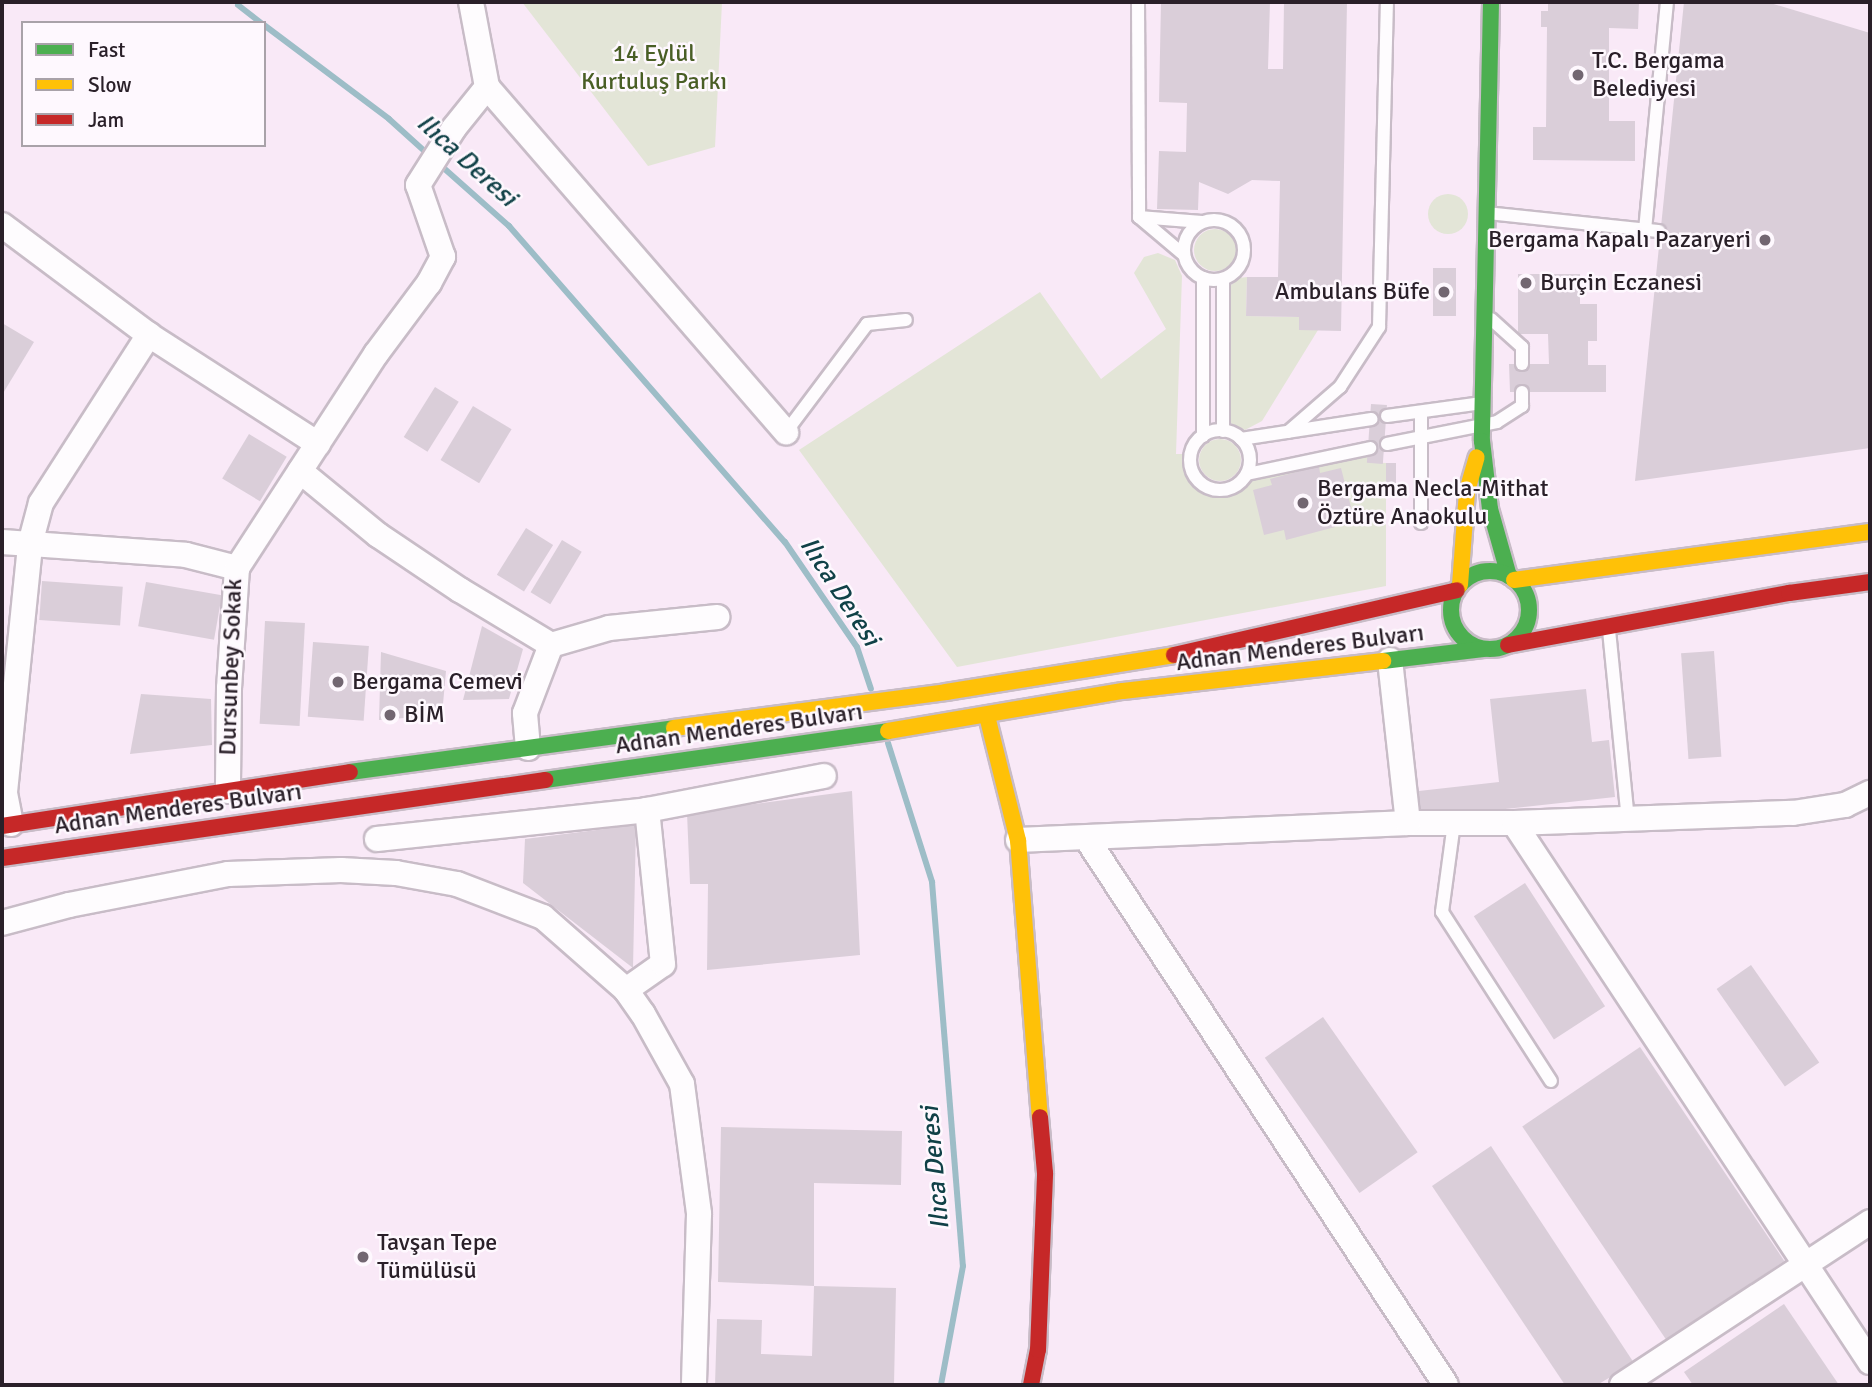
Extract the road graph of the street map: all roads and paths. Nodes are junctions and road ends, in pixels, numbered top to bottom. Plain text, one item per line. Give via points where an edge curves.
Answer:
1 (471, 2) edge
2 (1138, 2) edge
3 (1387, 2) edge
4 (1491, 2) edge
5 (1667, 2) edge
6 (487, 87) junction
7 (1486, 213) junction
8 (1139, 217) junction
9 (1203, 222) junction
10 (2, 227) edge
11 (1645, 230) junction
12 (1659, 231) dead end
13 (1184, 255) junction
14 (1203, 278) junction
15 (1223, 279) junction
16 (1484, 312) junction
17 (906, 320) dead end
18 (149, 335) junction
19 (1522, 364) dead end
20 (1522, 392) dead end
21 (1482, 403) junction
22 (1421, 412) junction
23 (1387, 416) dead end
24 (1371, 419) dead end
25 (1482, 424) junction
26 (1223, 430) junction
27 (786, 432) joint
28 (1288, 432) junction
29 (1203, 436) junction
30 (1421, 436) junction
31 (1241, 439) junction
32 (1482, 442) junction
33 (318, 444) junction
34 (1387, 444) dead end
35 (1370, 448) dead end
36 (300, 471) junction
37 (1247, 474) junction
38 (1420, 523) dead end
39 (1870, 532) edge
40 (2, 542) edge
41 (30, 544) junction
42 (237, 568) junction
43 (1511, 578) junction
44 (1870, 582) edge
45 (1458, 587) junction
46 (717, 617) dead end
47 (1608, 627) junction
48 (551, 645) junction
49 (1508, 645) junction
50 (1483, 649) junction
51 (1390, 660) junction
52 (988, 716) junction
53 (527, 748) junction
54 (824, 776) dead end
55 (228, 791) junction
56 (1870, 793) edge
57 (351, 808) junction
58 (647, 810) junction
59 (1628, 818) junction
60 (1408, 823) junction
61 (1454, 823) junction
62 (1514, 823) junction
63 (6, 825) edge
64 (377, 839) junction
65 (1087, 839) junction
66 (1018, 840) junction
67 (2, 858) edge
68 (396, 873) junction
69 (2, 923) edge
70 (626, 990) junction
71 (1551, 1081) dead end
72 (1870, 1222) edge
73 (1805, 1265) junction
74 (1870, 1362) edge
75 (694, 1385) edge
76 (1031, 1385) edge
77 (1446, 1385) edge
78 (1622, 1385) edge

1 - 6 street
2 - 8 lane
3 - 28 lane via 1379,327 1340,387
4 - 7 main road
5 - 11 lane
6 - 27 street
6 - 33 street via 418,185 443,257
7 - 11 lane
7 - 16 main road
8 - 9 lane
8 - 13 lane
9 - 13 lane via 1188,235
9 - 15 lane via 1231,224 1243,239 1240,267
10 - 18 street
11 - 12 lane
13 - 14 lane
14 - 15 lane
14 - 29 lane
15 - 26 lane
16 - 19 lane via 1522,347
16 - 21 main road
17 - 27 lane via 867,324
18 - 33 street
18 - 41 street via 41,503
20 - 25 lane via 1522,406 1497,422
21 - 22 lane
21 - 25 main road
22 - 23 lane
22 - 30 lane
24 - 28 lane
25 - 30 lane
25 - 32 main road
26 - 29 lane
26 - 31 lane
28 - 31 lane
29 - 37 lane via 1190,454 1199,481 1225,490
30 - 34 lane
30 - 38 lane
31 - 37 lane via 1250,456
32 - 43 main road via 1490,509
32 - 45 main road via 1466,491
33 - 36 street
35 - 37 lane
36 - 42 street
36 - 48 street via 378,535
39 - 43 main road
40 - 41 street, Dursunbey Sokak
41 - 42 street, Dursunbey Sokak via 186,555
41 - 63 street via 5,792
42 - 55 street, Dursunbey Sokak
43 - 45 main road via 1483,572
43 - 49 main road via 1528,601 1529,614 1525,627
44 - 47 main road
45 - 50 main road via 1452,600 1452,621 1464,640
45 - 53 main road, Adnan Menderes Bulvarı via 1202,649 946,692
46 - 48 street via 609,628
47 - 49 main road
47 - 59 lane
48 - 53 street via 524,713
49 - 50 main road
50 - 51 main road, Adnan Menderes Bulvarı
51 - 52 main road, Adnan Menderes Bulvarı via 1123,691
51 - 60 street
52 - 57 main road, Adnan Menderes Bulvarı
52 - 66 main road
53 - 55 main road, Adnan Menderes Bulvarı
54 - 58 street
55 - 63 main road, Adnan Menderes Bulvarı
56 - 59 street via 1845,805 1793,813
57 - 64 street
57 - 67 main road, Adnan Menderes Bulvarı
58 - 64 street
58 - 70 street via 663,964
59 - 62 street
60 - 61 street
60 - 65 street
61 - 62 street
61 - 71 lane via 1442,912
62 - 73 street
64 - 68 street
65 - 66 street
65 - 77 street
66 - 76 main road via 1045,1173 1038,1350
68 - 69 street via 228,874
68 - 70 street via 457,884 543,917
70 - 75 street via 682,1084 699,1214
72 - 73 street
73 - 74 street
73 - 78 street

